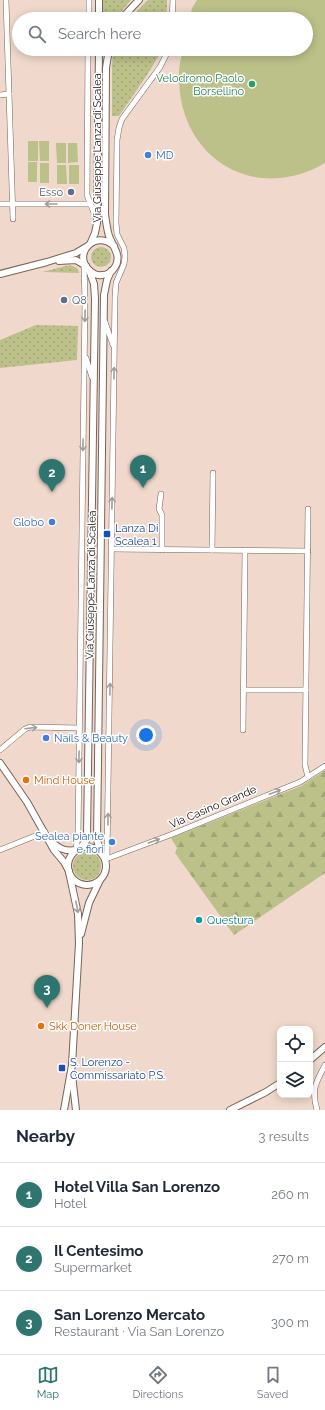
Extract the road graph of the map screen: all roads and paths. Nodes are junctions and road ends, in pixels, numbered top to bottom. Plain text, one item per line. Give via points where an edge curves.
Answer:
1 (6, 0) edge
2 (89, 0) edge
3 (99, 0) edge
4 (139, 0) edge
5 (173, 0) edge
6 (89, 12) edge
7 (99, 12) edge
8 (128, 12) edge
9 (172, 12) edge
10 (7, 39) junction
11 (0, 40) edge
12 (88, 56) edge
13 (98, 56) edge
14 (107, 56) edge
15 (166, 56) edge
16 (0, 94) edge
17 (9, 94) junction
18 (106, 158) junction
19 (116, 158) junction
20 (0, 204) edge
21 (12, 204) junction
22 (90, 204) junction
23 (13, 220) dead end
24 (97, 220) junction
25 (89, 244) junction
26 (114, 246) junction
27 (47, 262) junction
28 (86, 266) junction
29 (111, 271) junction
30 (0, 274) edge
31 (104, 315) junction
32 (84, 349) junction
33 (114, 354) junction
34 (94, 381) junction
35 (213, 473) dead end
36 (161, 494) dead end
37 (308, 509) dead end
38 (112, 549) junction
39 (162, 550) junction
40 (212, 550) junction
41 (245, 550) junction
42 (308, 551) junction
43 (244, 690) junction
44 (306, 690) junction
45 (79, 728) junction
46 (243, 730) dead end
47 (0, 750) edge
48 (0, 763) edge
49 (325, 766) edge
50 (308, 777) junction
51 (46, 833) junction
52 (78, 849) junction
53 (0, 850) edge
54 (105, 857) junction
55 (69, 871) junction
56 (101, 879) junction
57 (79, 943) junction
58 (325, 1047) edge
59 (313, 1057) edge
60 (72, 1065) junction
61 (325, 1065) edge
62 (277, 1085) edge
63 (64, 1110) edge
64 (76, 1110) edge
65 (230, 1110) edge
66 (317, 1110) edge

1 - 10 street
2 - 6 street
3 - 7 street
4 - 8 street
5 - 9 street
10 - 11 street
10 - 17 street
12 - 22 street, Via Giuseppe Lanza di Scalea via 86,190
13 - 24 street, Via Giuseppe Lanza di Scalea
14 - 18 street, Via Giuseppe Lanza di Scalea
15 - 19 street, Via Giuseppe Lanza di Scalea via 120,123
16 - 17 street
17 - 21 street
18 - 19 street
18 - 26 street, Via Giuseppe Lanza di Scalea via 106,219 108,233
19 - 33 street, Via Giuseppe Lanza di Scalea via 117,234 126,256 116,288
20 - 21 street
22 -> 21 street
21 - 23 street
22 - 24 street, Via Giuseppe Lanza di Scalea
24 - 25 street, Via Giuseppe Lanza di Scalea via 96,231
25 - 26 street via 102,240
25 - 27 street via 76,253
25 - 28 street via 83,256
26 - 29 street via 118,262
27 - 28 street via 74,260
27 - 30 street
28 - 29 street via 99,275
28 -> 32 street, Via Giuseppe Lanza di Scalea
28 - 34 street, Via Giuseppe Lanza di Scalea via 93,279 95,293
29 - 31 street, Via Giuseppe Lanza di Scalea via 105,288
31 - 33 street, Via Giuseppe Lanza di Scalea
31 - 54 street, Via Giuseppe Lanza di Scalea via 98,840
32 - 34 street, Via Giuseppe Lanza di Scalea
32 -> 45 street, Via Giuseppe Lanza di Scalea
38 -> 33 street, Via Giuseppe Lanza di Scalea
34 - 52 street, Via Giuseppe Lanza di Scalea via 87,835 86,842
35 - 40 street
36 - 39 street via 159,509 162,515
37 - 42 street
38 - 39 street
54 -> 38 street, Via Giuseppe Lanza di Scalea
39 - 40 street
40 - 41 street
41 - 42 street
41 - 43 street
42 - 44 street
43 - 44 street
43 - 46 street
44 - 50 street via 305,765
47 -> 45 street via 25,728
45 -> 52 street, Via Giuseppe Lanza di Scalea
48 - 51 street
49 - 50 street, Via Casino Grande
54 -> 50 street, Via Casino Grande via 170,835
51 - 52 street via 59,848 68,851
51 - 53 street
51 - 55 street
52 - 54 street via 92,847
52 - 55 street via 69,857
54 - 56 street via 106,869
55 - 56 street via 76,881 85,885
55 -> 57 street via 78,914
56 - 57 street via 89,903
57 - 60 street
58 - 59 street
60 - 63 street
60 - 64 street
61 - 66 street via 314,1091
62 - 65 street

